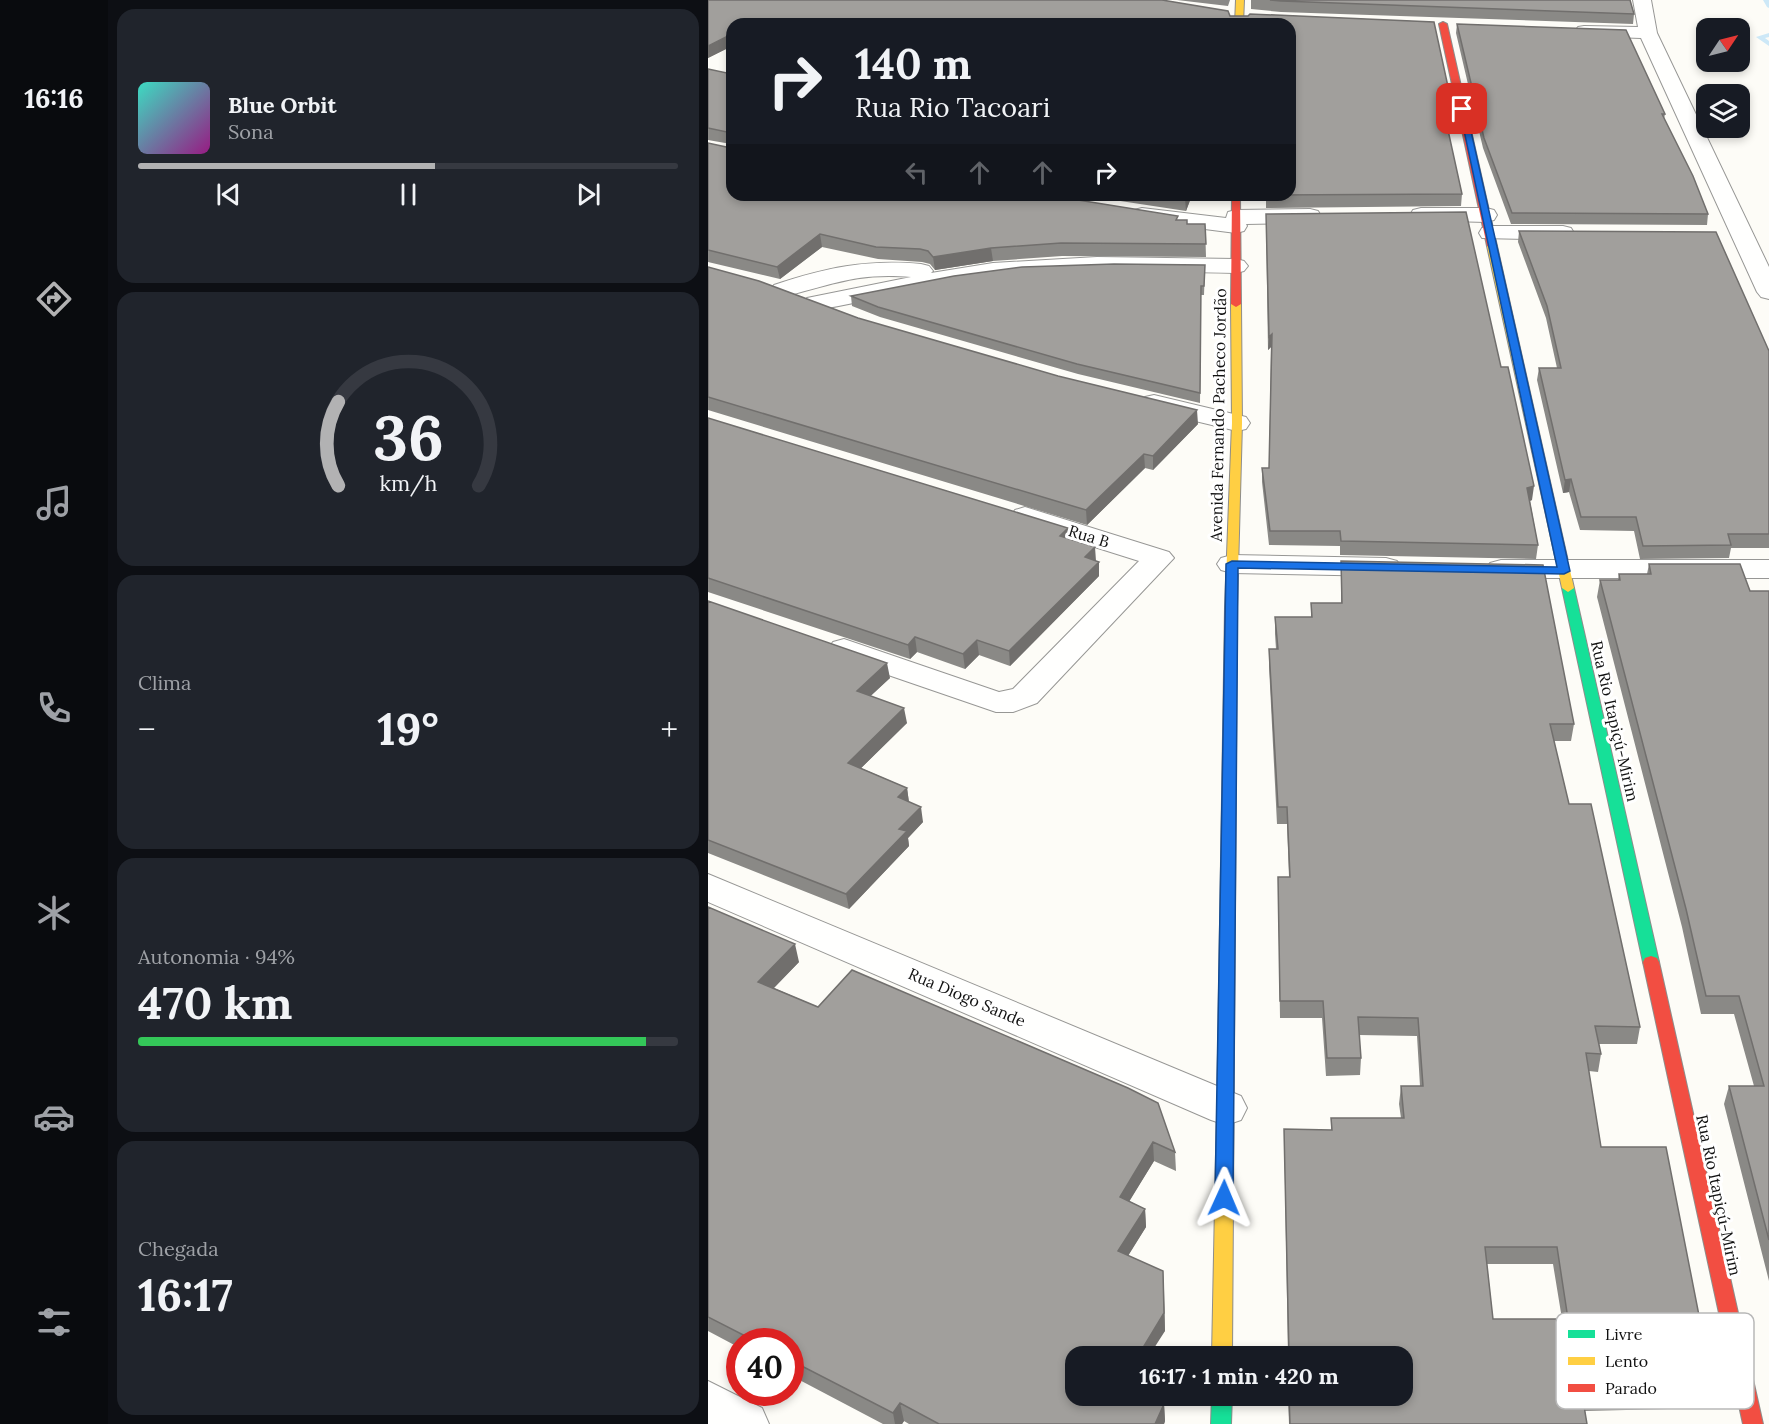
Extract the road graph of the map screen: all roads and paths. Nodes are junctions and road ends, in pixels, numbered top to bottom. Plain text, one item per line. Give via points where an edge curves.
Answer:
1 (1642, 0) edge
2 (1220, 13) edge
3 (1239, 13) edge
4 (1260, 17) edge
5 (1420, 24) edge
6 (1443, 24) junction
7 (1466, 26) edge
8 (1568, 30) edge
9 (1648, 33) junction
10 (1125, 212) edge
11 (1236, 213) edge
12 (1331, 216) edge
13 (1402, 216) edge
14 (1488, 224) junction
15 (1581, 233) edge
16 (1719, 234) edge
17 (1742, 234) junction
18 (1236, 266) junction
19 (960, 275) junction
20 (1769, 292) edge
21 (816, 303) junction
22 (861, 321) edge
23 (1136, 398) edge
24 (1237, 423) junction
25 (1001, 509) edge
26 (1232, 564) junction
27 (1409, 568) edge
28 (1469, 569) edge
29 (1769, 569) edge
30 (1564, 571) junction
31 (819, 641) edge
32 (708, 887) edge
33 (1226, 1108) junction
34 (1728, 1313) edge
35 (1222, 1346) edge
36 (708, 1404) edge
37 (1222, 1406) edge
38 (1750, 1409) edge
39 (745, 1424) edge
40 (1221, 1424) edge
41 (1753, 1424) edge

1 - 9 street
2 - 3 street
3 - 4 street
5 - 6 street
6 - 7 street
6 - 14 street, Rua Rio Itapiçú-Mirim
8 - 9 street
9 - 17 street
10 - 11 street
11 - 12 street
11 - 18 street, Avenida Fernando Pacheco Jordão
13 - 14 street
14 - 15 street
14 - 30 street, Rua Rio Itapiçú-Mirim
16 - 17 street
17 - 20 street
18 - 19 street via 1096,264
18 - 24 street, Avenida Fernando Pacheco Jordão
19 - 21 street
19 - 21 street via 907,269 850,269 771,287
21 - 22 street
23 - 24 street
24 - 26 street, Avenida Fernando Pacheco Jordão
25 - 31 street, Rua B via 1160,558 1025,696 1013,702 996,702
26 - 27 street
26 - 33 street, Avenida Fernando Pacheco Jordão
28 - 30 street
29 - 30 street
30 - 34 street, Rua Rio Itapiçú-Mirim
32 - 33 street, Rua Diogo Sande
33 - 35 street, Avenida Fernando Pacheco Jordão
36 - 39 street
37 - 40 street
38 - 41 street, Rua Rio Itapiçú-Mirim

